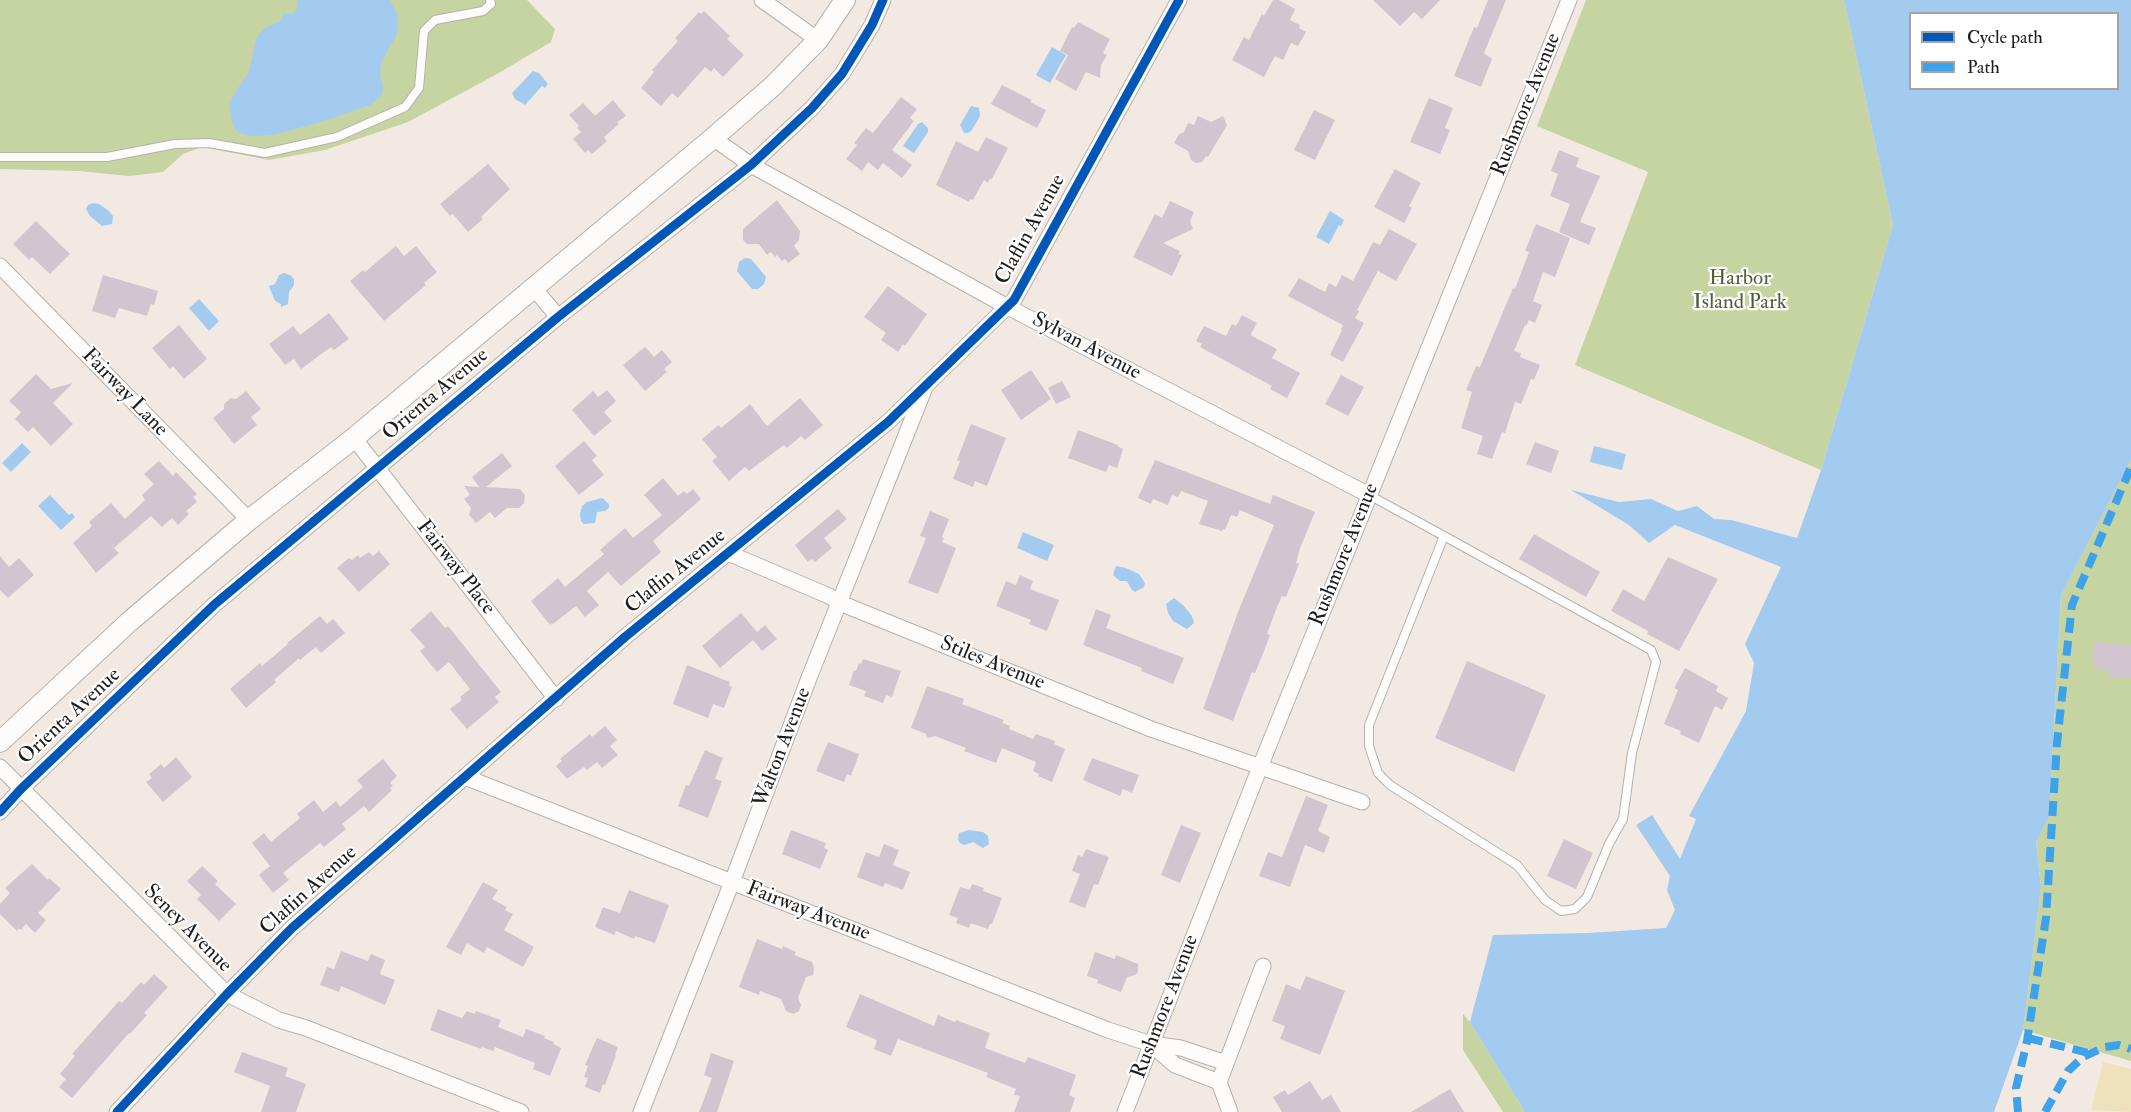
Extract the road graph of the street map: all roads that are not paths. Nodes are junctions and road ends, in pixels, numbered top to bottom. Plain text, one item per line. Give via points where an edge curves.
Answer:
1 (490, 0) edge
2 (762, 0) edge
3 (845, 0) edge
4 (883, 0) edge
5 (1179, 0) edge
6 (1569, 0) edge
7 (818, 40) junction
8 (713, 138) junction
9 (0, 157) edge
10 (751, 165) junction
11 (0, 266) edge
12 (534, 288) junction
13 (1006, 306) junction
14 (558, 317) junction
15 (926, 385) junction
16 (354, 438) junction
17 (377, 467) junction
18 (1369, 495) junction
19 (249, 520) junction
20 (1444, 536) junction
21 (728, 553) junction
22 (840, 603) junction
23 (556, 699) junction
24 (0, 742) edge
25 (0, 767) edge
26 (1260, 767) junction
27 (465, 777) junction
28 (21, 789) junction
29 (1362, 802) dead end
30 (0, 812) edge
31 (732, 882) junction
32 (1263, 966) dead end
33 (226, 994) junction
34 (1151, 1044) junction
35 (1226, 1063) junction
36 (1219, 1082) junction
37 (117, 1112) edge
38 (521, 1112) edge
39 (641, 1112) edge
40 (1125, 1112) edge
41 (1230, 1112) edge

1 - 9 lane via 483,11 435,20 424,31 419,88 405,107 337,137 265,153 209,143 175,144 107,157
2 - 7 street
3 - 7 street, Orienta Avenue
4 - 10 street, Orienta Avenue via 842,74
5 - 13 street, Claflin Avenue via 1014,300
6 - 18 street, Rushmore Avenue
7 - 8 street, Orienta Avenue
8 - 10 street, Sylvan Avenue
8 - 12 street, Orienta Avenue
10 - 13 street, Sylvan Avenue
10 - 14 street, Orienta Avenue
11 - 19 street, Fairway Lane
12 - 14 street
12 - 16 street, Orienta Avenue
13 - 15 street, Claflin Avenue
13 - 18 street, Sylvan Avenue
14 - 17 street, Orienta Avenue
15 - 21 street, Claflin Avenue via 888,422
15 - 22 street, Walton Avenue
16 - 17 street, Fairway Place
16 - 19 street, Orienta Avenue
17 - 23 street, Fairway Place
17 - 28 street, Orienta Avenue via 215,604
18 - 20 lane
18 - 26 street, Rushmore Avenue
19 - 24 street, Orienta Avenue via 129,622
20 - 20 lane via 1651,650 1656,662 1632,753 1623,819 1587,897 1575,909 1561,911 1545,900 1516,865 1397,790 1378,773 1369,746 1370,725
21 - 22 street, Stiles Avenue
21 - 23 street, Claflin Avenue
22 - 26 street, Stiles Avenue via 1151,729
22 - 31 street, Walton Avenue
23 - 27 street, Claflin Avenue
25 - 28 street, Seney Avenue
26 - 29 street, Stiles Avenue
26 - 34 street, Rushmore Avenue
27 - 31 street, Fairway Avenue
27 - 33 street, Claflin Avenue via 292,928
28 - 30 street, Orienta Avenue
28 - 33 street, Seney Avenue
31 - 34 street, Fairway Avenue
31 - 39 street, Walton Avenue
32 - 35 street
33 - 37 street, Claflin Avenue
33 - 38 street, Seney Avenue via 279,1020
34 - 35 street via 1181,1048
34 - 36 street via 1175,1065
34 - 40 street, Rushmore Avenue
35 - 36 street
36 - 41 street

